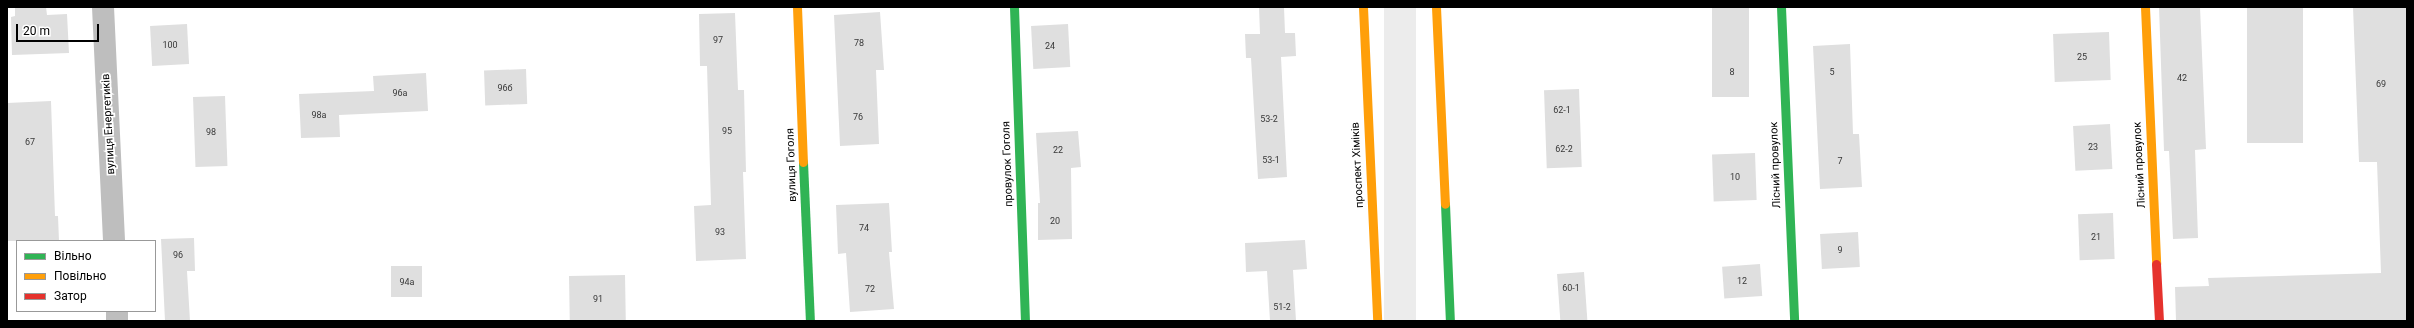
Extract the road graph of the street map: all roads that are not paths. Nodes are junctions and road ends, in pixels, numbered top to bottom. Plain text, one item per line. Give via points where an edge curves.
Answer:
1 (103, 7) edge
2 (797, 7) edge
3 (1014, 7) edge
4 (1363, 7) edge
5 (1436, 7) edge
6 (1781, 7) edge
7 (2145, 7) edge
8 (114, 240) edge
9 (810, 321) edge
10 (1025, 321) edge
11 (1378, 321) edge
12 (1450, 321) edge
13 (1794, 321) edge
14 (2159, 321) edge

1 - 8 street, вулиця Енергетиків
2 - 9 street, вулиця Гоголя
3 - 10 street, провулок Гоголя
4 - 11 street, проспект Хіміків
5 - 12 street
6 - 13 street, Лісний провулок
7 - 14 street, Лісний провулок

